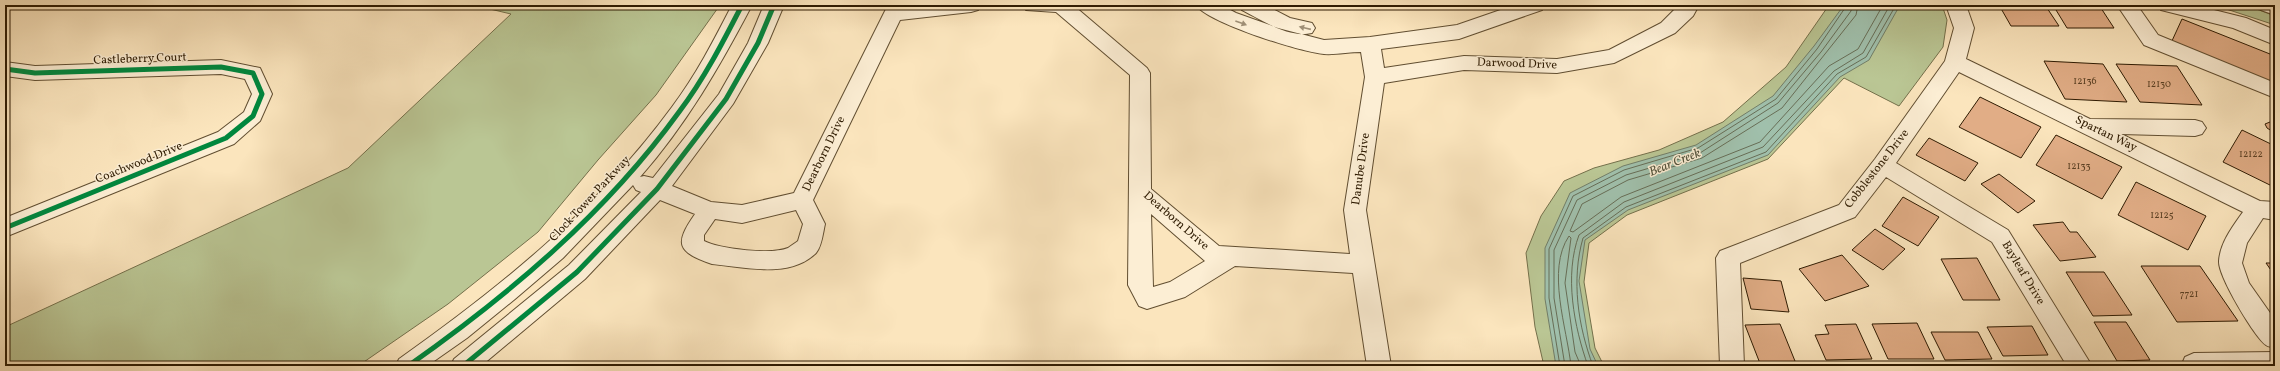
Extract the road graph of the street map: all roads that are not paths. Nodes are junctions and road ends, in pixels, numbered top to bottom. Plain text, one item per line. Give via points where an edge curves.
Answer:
1 (742, 5) edge
2 (774, 5) edge
3 (971, 5) edge
4 (1033, 5) edge
5 (1206, 5) edge
6 (1249, 5) edge
7 (1535, 5) edge
8 (1689, 5) edge
9 (1956, 5) edge
10 (2127, 5) edge
11 (2168, 5) edge
12 (2268, 5) edge
13 (2275, 8) edge
14 (2275, 38) edge
15 (1370, 44) junction
16 (1955, 62) junction
17 (5, 69) edge
18 (1375, 77) junction
19 (2275, 91) edge
20 (262, 94) joint
21 (2086, 124) junction
22 (2195, 128) dead end
23 (1883, 165) junction
24 (626, 178) junction
25 (657, 189) junction
26 (1140, 192) junction
27 (802, 200) junction
28 (709, 210) junction
29 (2266, 210) edge
30 (5, 228) edge
31 (1232, 256) junction
32 (1363, 264) junction
33 (454, 335) junction
34 (2275, 338) edge
35 (470, 361) edge
36 (2275, 363) edge
37 (2194, 364) dead end
38 (408, 366) edge
39 (1379, 366) edge
40 (1732, 366) edge
41 (2080, 366) edge

1 - 24 street, Clock Tower Parkway via 726,40 694,92
2 - 25 street via 758,43 726,99
3 - 27 street, Dearborn Drive via 893,14
4 - 26 street, Dearborn Drive via 1061,6 1140,73
5 -> 15 street via 1229,18 1273,34 1324,47
15 -> 6 street via 1284,23
7 - 15 street via 1459,32
8 - 18 street, Darwood Drive via 1668,28 1614,56 1558,66 1464,63
9 - 16 street, Cobblestone Drive via 1964,28
10 - 19 street via 2151,40
11 - 14 street via 2239,23
12 - 13 street
15 - 18 street, Danube Drive
16 - 21 street, Spartan Way
16 - 23 street, Cobblestone Drive
17 - 20 street, Castleberry Court via 35,73 221,67 253,73
18 - 32 street, Danube Drive via 1355,210
20 - 30 street, Coachwood Drive via 253,116 226,138
21 - 22 street
21 - 29 street, Spartan Way
23 - 40 street, Cobblestone Drive via 1847,210 1728,258
23 - 41 street, Bayleaf Drive via 2000,236
24 - 25 street, Dearborn Drive
24 - 33 street, Clock Tower Parkway via 549,256
25 - 28 street, Dearborn Drive
25 - 35 street via 577,272
26 - 31 street, Dearborn Drive via 1214,255
26 - 31 street via 1140,285 1147,299 1177,290
27 - 28 street, Dearborn Drive via 742,214
27 - 28 street via 814,224 808,246 793,256 773,260 712,255 693,246 693,234
29 - 34 street via 2233,250 2229,263 2233,278
31 - 32 street, Dearborn Drive
32 - 39 street, Danube Drive
33 - 35 street
33 - 38 street, Clock Tower Parkway
36 - 37 street

